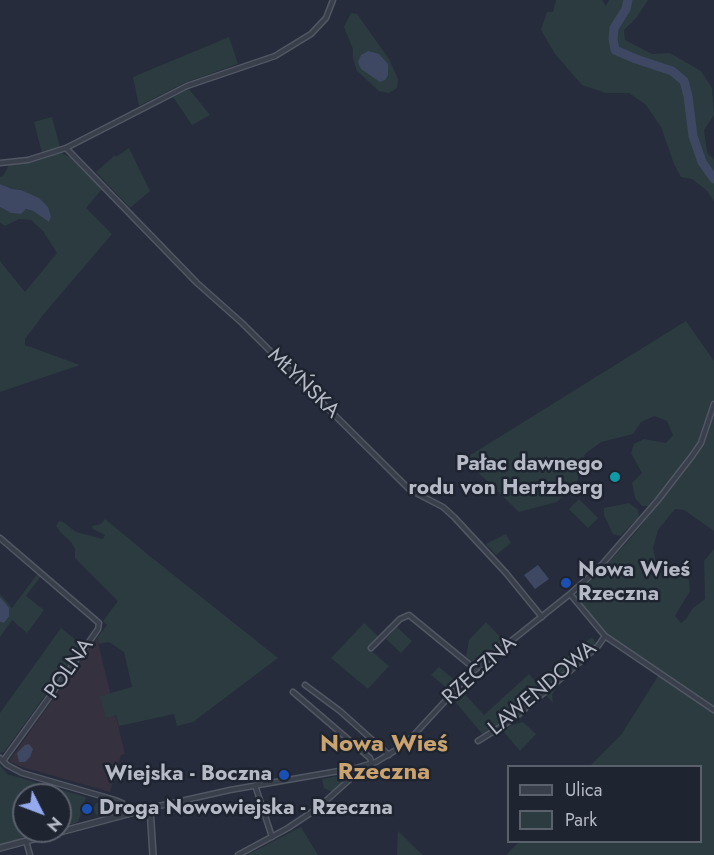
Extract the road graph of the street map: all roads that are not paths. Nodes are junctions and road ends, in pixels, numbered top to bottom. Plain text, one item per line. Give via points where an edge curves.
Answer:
1 (333, 0) edge
2 (66, 148) junction
3 (0, 163) edge
4 (714, 404) edge
5 (0, 538) edge
6 (570, 594) junction
7 (542, 617) junction
8 (605, 636) junction
9 (371, 648) dead end
10 (476, 669) junction
11 (305, 685) dead end
12 (293, 692) dead end
13 (714, 710) edge
14 (478, 741) dead end
15 (389, 755) junction
16 (2, 759) edge
17 (372, 764) junction
18 (356, 768) junction
19 (255, 785) junction
20 (150, 808) junction
21 (128, 814) junction
22 (72, 828) edge
23 (272, 837) junction
24 (16, 843) edge
25 (0, 848) edge
26 (153, 855) edge
27 (238, 855) edge

1 - 2 street via 326,18 303,41 266,60 187,86
2 - 3 street via 28,160
2 - 7 street, MŁYŃSKA via 197,283 410,490 442,507 460,523
4 - 6 street, RZECZNA via 701,443 692,456 606,561
5 - 16 street, POLNA via 99,622 82,652
6 - 7 street, RZECZNA
6 - 8 street
7 - 10 street, RZECZNA
8 - 13 street
8 - 14 street, LAWENDOWA via 510,721
9 - 10 street via 409,615
10 - 15 street, RZECZNA via 411,738
11 - 15 street
12 - 17 street via 370,758
15 - 17 street, RZECZNA
16 - 21 street via 22,773 122,803
17 - 18 street, RZECZNA
18 - 19 street, RZECZNA
18 - 23 street via 349,780 318,808
19 - 20 street, RZECZNA
19 - 23 street
20 - 21 street
20 - 26 street
21 - 22 street
23 - 27 street
24 - 25 street

